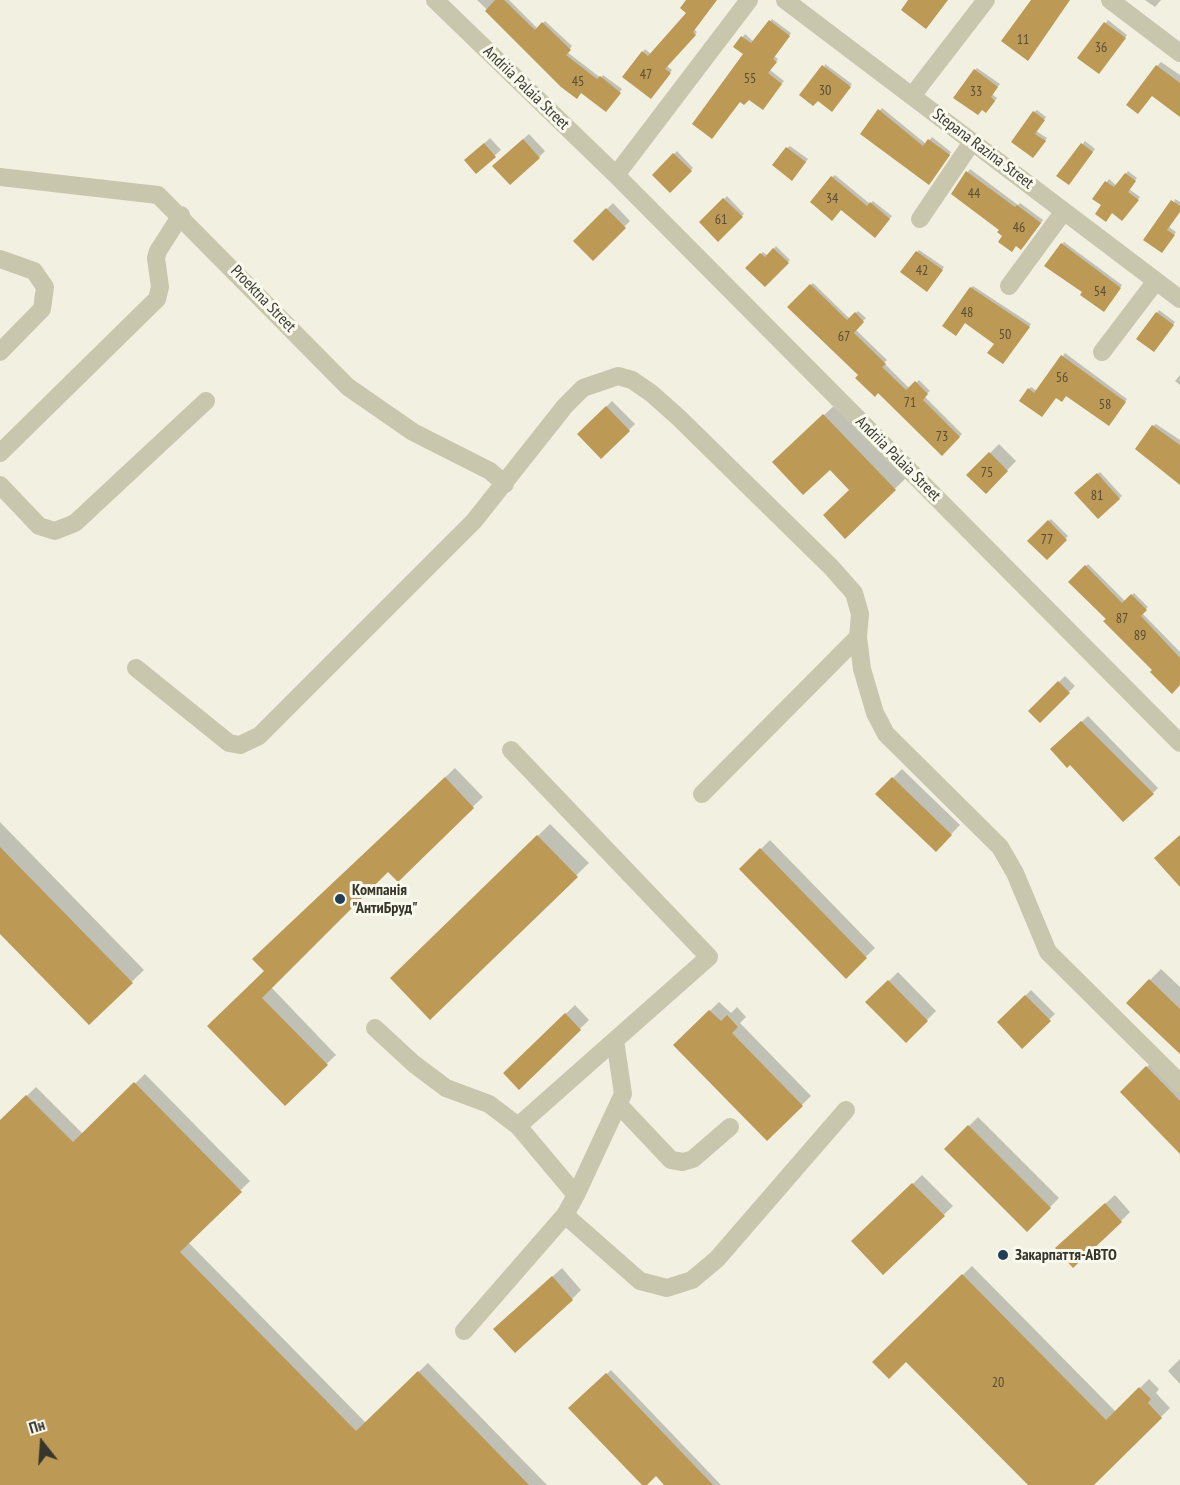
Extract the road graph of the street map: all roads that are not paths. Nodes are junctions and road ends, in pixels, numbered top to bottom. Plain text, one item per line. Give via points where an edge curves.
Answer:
1 (435, 0) edge
2 (749, 0) edge
3 (785, 0) edge
4 (986, 0) edge
5 (1110, 0) edge
6 (1180, 53) edge
7 (912, 96) junction
8 (972, 142) junction
9 (616, 175) junction
10 (0, 177) edge
11 (1064, 211) junction
12 (181, 215) junction
13 (920, 219) dead end
14 (0, 259) edge
15 (1156, 281) junction
16 (1009, 286) dead end
17 (1180, 299) edge
18 (0, 352) edge
19 (1102, 352) dead end
20 (206, 401) dead end
21 (0, 453) edge
22 (505, 484) junction
23 (0, 485) edge
24 (858, 637) junction
25 (136, 668) dead end
26 (1180, 743) edge
27 (511, 750) dead end
28 (702, 794) dead end
29 (375, 1028) dead end
30 (615, 1040) junction
31 (1180, 1083) edge
32 (619, 1106) junction
33 (846, 1110) dead end
34 (518, 1126) junction
35 (730, 1127) dead end
36 (576, 1196) junction
37 (565, 1215) junction
38 (464, 1331) dead end

1 - 9 street, Andriia Palaia Street
2 - 9 street
3 - 7 street, Stepana Razina Street
4 - 7 street
5 - 6 street
7 - 8 street, Stepana Razina Street
8 - 11 street, Stepana Razina Street
8 - 13 street
9 - 26 street, Andriia Palaia Street
10 - 12 street, Proektna Street via 148,192 166,200
11 - 15 street, Stepana Razina Street
11 - 16 street
12 - 21 street via 158,251 157,299
12 - 22 street, Proektna Street via 348,387 413,432 490,471
14 - 18 street via 34,271 45,287 42,309
15 - 17 street, Stepana Razina Street
15 - 19 street
20 - 23 street via 75,524 56,531 39,526
22 - 24 street via 583,388 618,376 632,380 678,417 854,593 860,614
22 - 25 street via 474,521 259,736 240,745 228,742
24 - 28 street
24 - 31 street via 862,669 875,713 886,734 1000,848 1015,873 1048,952
27 - 30 street via 709,957
29 - 34 street via 446,1088 489,1104
30 - 32 street via 623,1083
30 - 34 street
32 - 35 street via 671,1160 693,1159
32 - 36 street
33 - 37 street via 717,1259 692,1280 667,1288 640,1281
34 - 36 street
36 - 37 street
37 - 38 street

